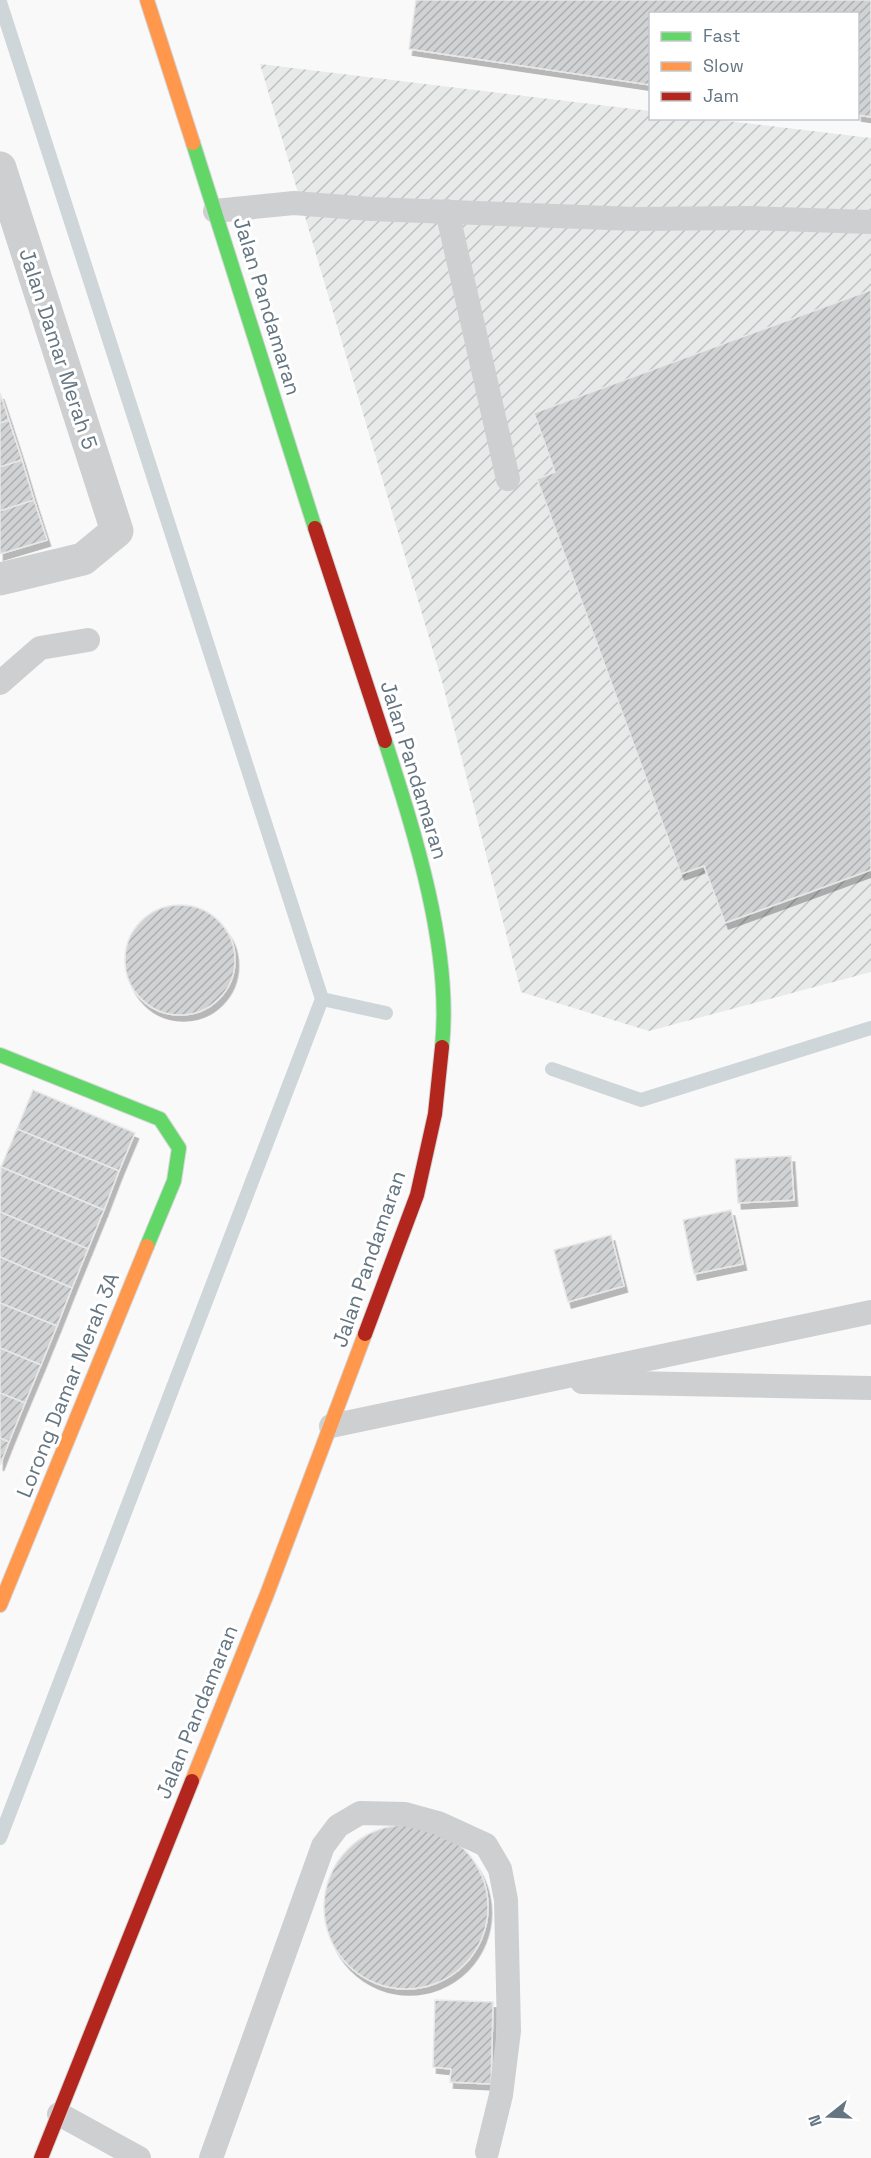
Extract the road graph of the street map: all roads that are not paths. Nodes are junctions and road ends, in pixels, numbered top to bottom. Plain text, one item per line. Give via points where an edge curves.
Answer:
1 (147, 0) edge
2 (0, 168) edge
3 (215, 211) junction
4 (447, 211) junction
5 (871, 222) edge
6 (508, 479) dead end
7 (0, 579) edge
8 (88, 640) dead end
9 (0, 683) edge
10 (0, 1055) edge
11 (871, 1312) edge
12 (541, 1382) junction
13 (871, 1388) edge
14 (331, 1426) junction
15 (0, 1605) edge
16 (59, 2114) junction
17 (487, 2152) dead end
18 (41, 2158) edge
19 (140, 2158) edge
20 (211, 2158) edge

1 - 3 main road, Jalan Pandamaran
2 - 7 street, Jalan Damar Merah 5 via 117,531 83,559
3 - 4 lane via 294,203
3 - 14 main road, Jalan Pandamaran via 403,796 441,963 443,1036 435,1114 417,1195
4 - 5 lane via 636,219
4 - 6 lane
8 - 9 lane via 40,648
10 - 15 main road, Lorong Damar Merah 3A via 160,1119 179,1148 174,1181
11 - 12 lane
12 - 13 lane
12 - 14 lane
14 - 16 main road, Jalan Pandamaran
16 - 18 main road, Jalan Pandamaran
16 - 19 lane
17 - 20 lane via 501,2095 509,2031 506,1900 500,1869 486,1845 438,1823 405,1814 360,1813 338,1826 323,1846

